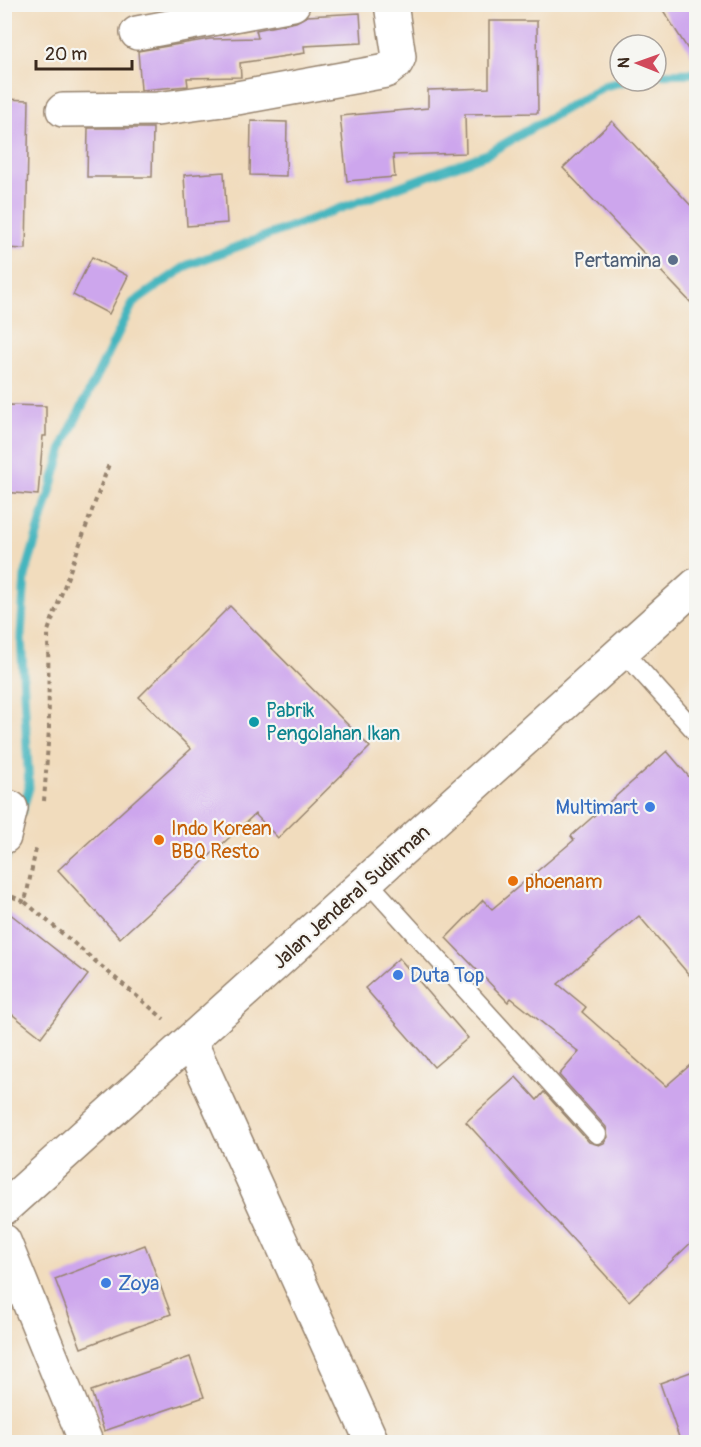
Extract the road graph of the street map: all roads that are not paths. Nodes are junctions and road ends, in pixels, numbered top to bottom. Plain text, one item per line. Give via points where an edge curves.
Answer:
1 (293, 4) edge
2 (391, 4) edge
3 (138, 33) dead end
4 (63, 110) dead end
5 (696, 585) edge
6 (623, 651) junction
7 (696, 732) edge
8 (368, 882) junction
9 (190, 1041) junction
10 (597, 1134) dead end
11 (4, 1208) edge
12 (4, 1241) edge
13 (86, 1443) edge
14 (372, 1443) edge

1 - 3 street
2 - 4 street via 399,57 386,71 157,109
5 - 6 street, Jalan Jenderal Sudirman
6 - 7 lane
6 - 8 street, Jalan Jenderal Sudirman
8 - 9 street, Jalan Jenderal Sudirman
8 - 10 lane
9 - 11 street, Jalan Jenderal Sudirman
9 - 14 street
12 - 13 street

